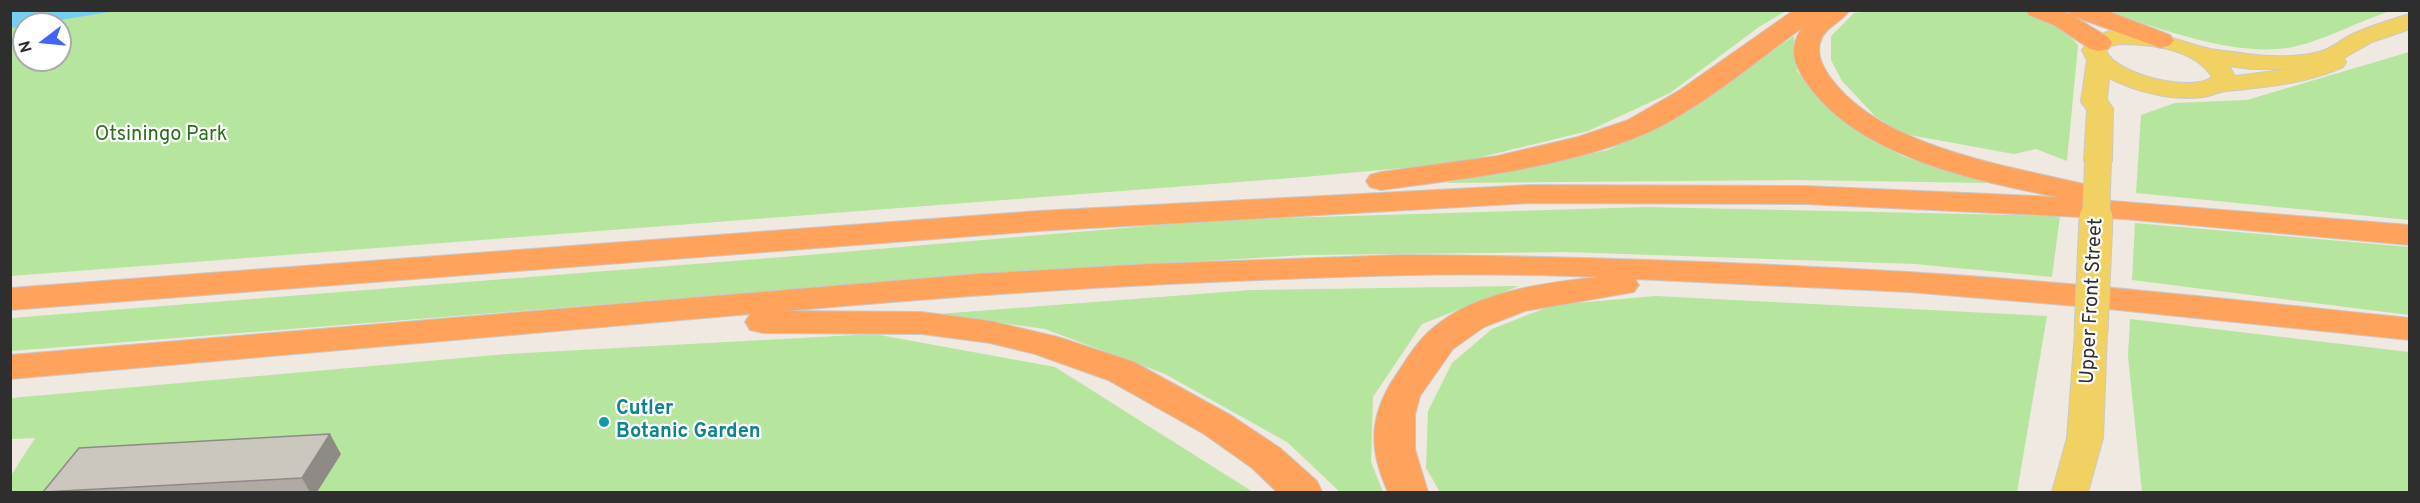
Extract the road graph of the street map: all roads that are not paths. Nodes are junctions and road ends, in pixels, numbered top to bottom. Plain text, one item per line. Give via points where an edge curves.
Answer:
1 (1811, 10) edge
2 (1838, 10) edge
3 (2038, 10) edge
4 (2080, 10) edge
5 (2409, 21) edge
6 (2160, 40) junction
7 (2099, 51) junction
8 (2200, 54) junction
9 (2331, 56) junction
10 (2219, 84) junction
11 (2158, 86) junction
12 (2100, 108) junction
13 (2220, 218) junction
14 (1038, 221) junction
15 (2409, 235) edge
16 (1823, 278) junction
17 (10, 299) edge
18 (2409, 329) edge
19 (375, 335) junction
20 (10, 368) edge
21 (1302, 492) edge
22 (1408, 492) edge
23 (2070, 492) edge

1 - 14 highway via 1690,96 1638,126 1587,144 1497,165 1420,176
2 - 13 highway via 1813,29 1806,40 1808,66 1844,109 1899,141 1996,175
3 - 7 highway via 2063,20
4 - 6 highway
5 - 9 main road via 2364,37
6 - 7 main road via 2127,37
6 - 8 main road
7 - 11 main road via 2121,75
7 - 12 main road, Upper Front Street via 2094,102
8 - 9 main road via 2269,63
8 - 10 main road via 2221,69 2224,77
9 - 10 main road via 2334,62 2303,74
10 - 11 main road via 2195,90
11 - 12 main road via 2127,93
12 - 23 main road, Upper Front Street, bridge via 2085,438
13 - 14 highway via 1805,195 1615,192 1405,199
13 - 15 highway
14 - 17 highway
16 - 18 highway via 2089,296
16 - 19 highway via 1552,266 1400,266 1150,274 977,284
16 - 22 highway via 1573,290 1520,300 1484,313 1451,332 1426,357 1399,402 1395,454
19 - 20 highway
19 - 21 highway via 527,334 780,322 922,323 990,332 1045,345 1121,371 1218,425 1266,458

